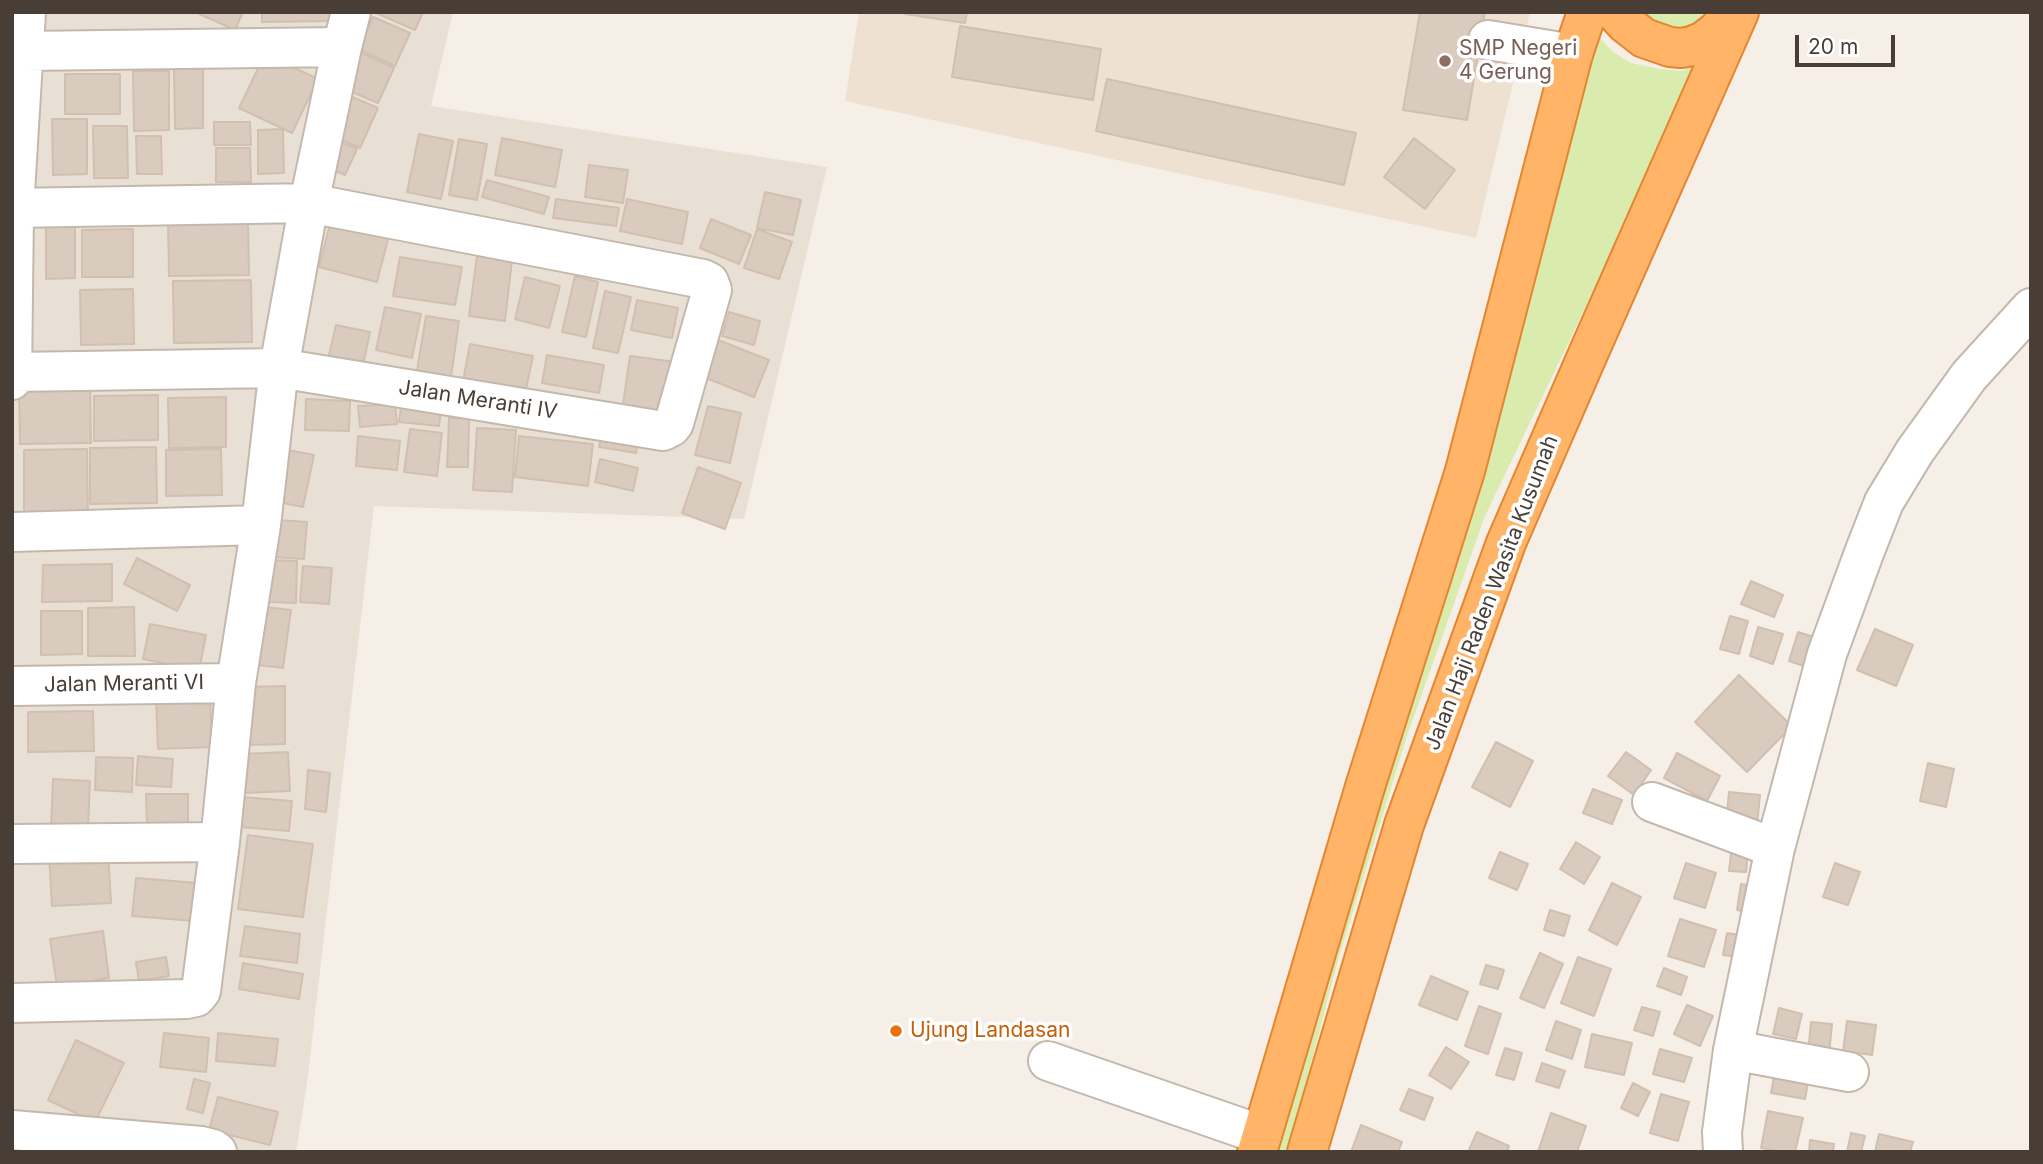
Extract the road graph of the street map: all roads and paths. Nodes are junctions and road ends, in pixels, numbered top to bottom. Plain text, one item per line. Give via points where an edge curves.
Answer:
1 (26, 12) edge
2 (1587, 12) edge
3 (1615, 12) edge
4 (1733, 12) edge
5 (1740, 12) edge
6 (346, 29) edge
7 (1488, 40) dead end
8 (24, 51) junction
9 (1573, 54) junction
10 (309, 203) junction
11 (13, 208) edge
12 (2031, 308) edge
13 (279, 368) junction
14 (12, 372) edge
15 (12, 380) edge
16 (261, 526) junction
17 (12, 532) edge
18 (236, 682) junction
19 (12, 686) edge
20 (1653, 802) dead end
21 (220, 842) junction
22 (12, 844) edge
23 (1775, 848) junction
24 (12, 1003) edge
25 (1733, 1050) junction
26 (1048, 1061) dead end
27 (1849, 1072) dead end
28 (12, 1130) edge
29 (1259, 1143) edge
30 (77, 1144) edge
31 (217, 1152) edge
32 (1307, 1152) edge
33 (1723, 1152) edge

1 - 8 street
2 - 9 highway
3 - 4 highway via 1644,38 1681,48 1704,41
5 - 32 highway, Jalan Haji Raden Wasita Kusumah via 1506,543 1404,825
6 - 8 street
6 - 10 street
7 - 9 street
8 - 11 street
9 - 29 highway via 1465,471
10 - 11 street
10 - 13 street
10 - 13 street, Jalan Meranti IV via 706,280 712,286 711,294 674,423 663,430
11 - 14 street
12 - 23 street via 1969,376 1884,502 1827,654
13 - 14 street, Jalan Meranti IV
13 - 16 street
14 - 15 street
16 - 17 street
16 - 18 street
18 - 19 street, Jalan Meranti VI
18 - 21 street
20 - 23 street
21 - 22 street
21 - 24 street via 202,987 195,997
23 - 25 street
25 - 27 street
25 - 33 street
26 - 29 street
28 - 30 street
30 - 31 street via 201,1146

